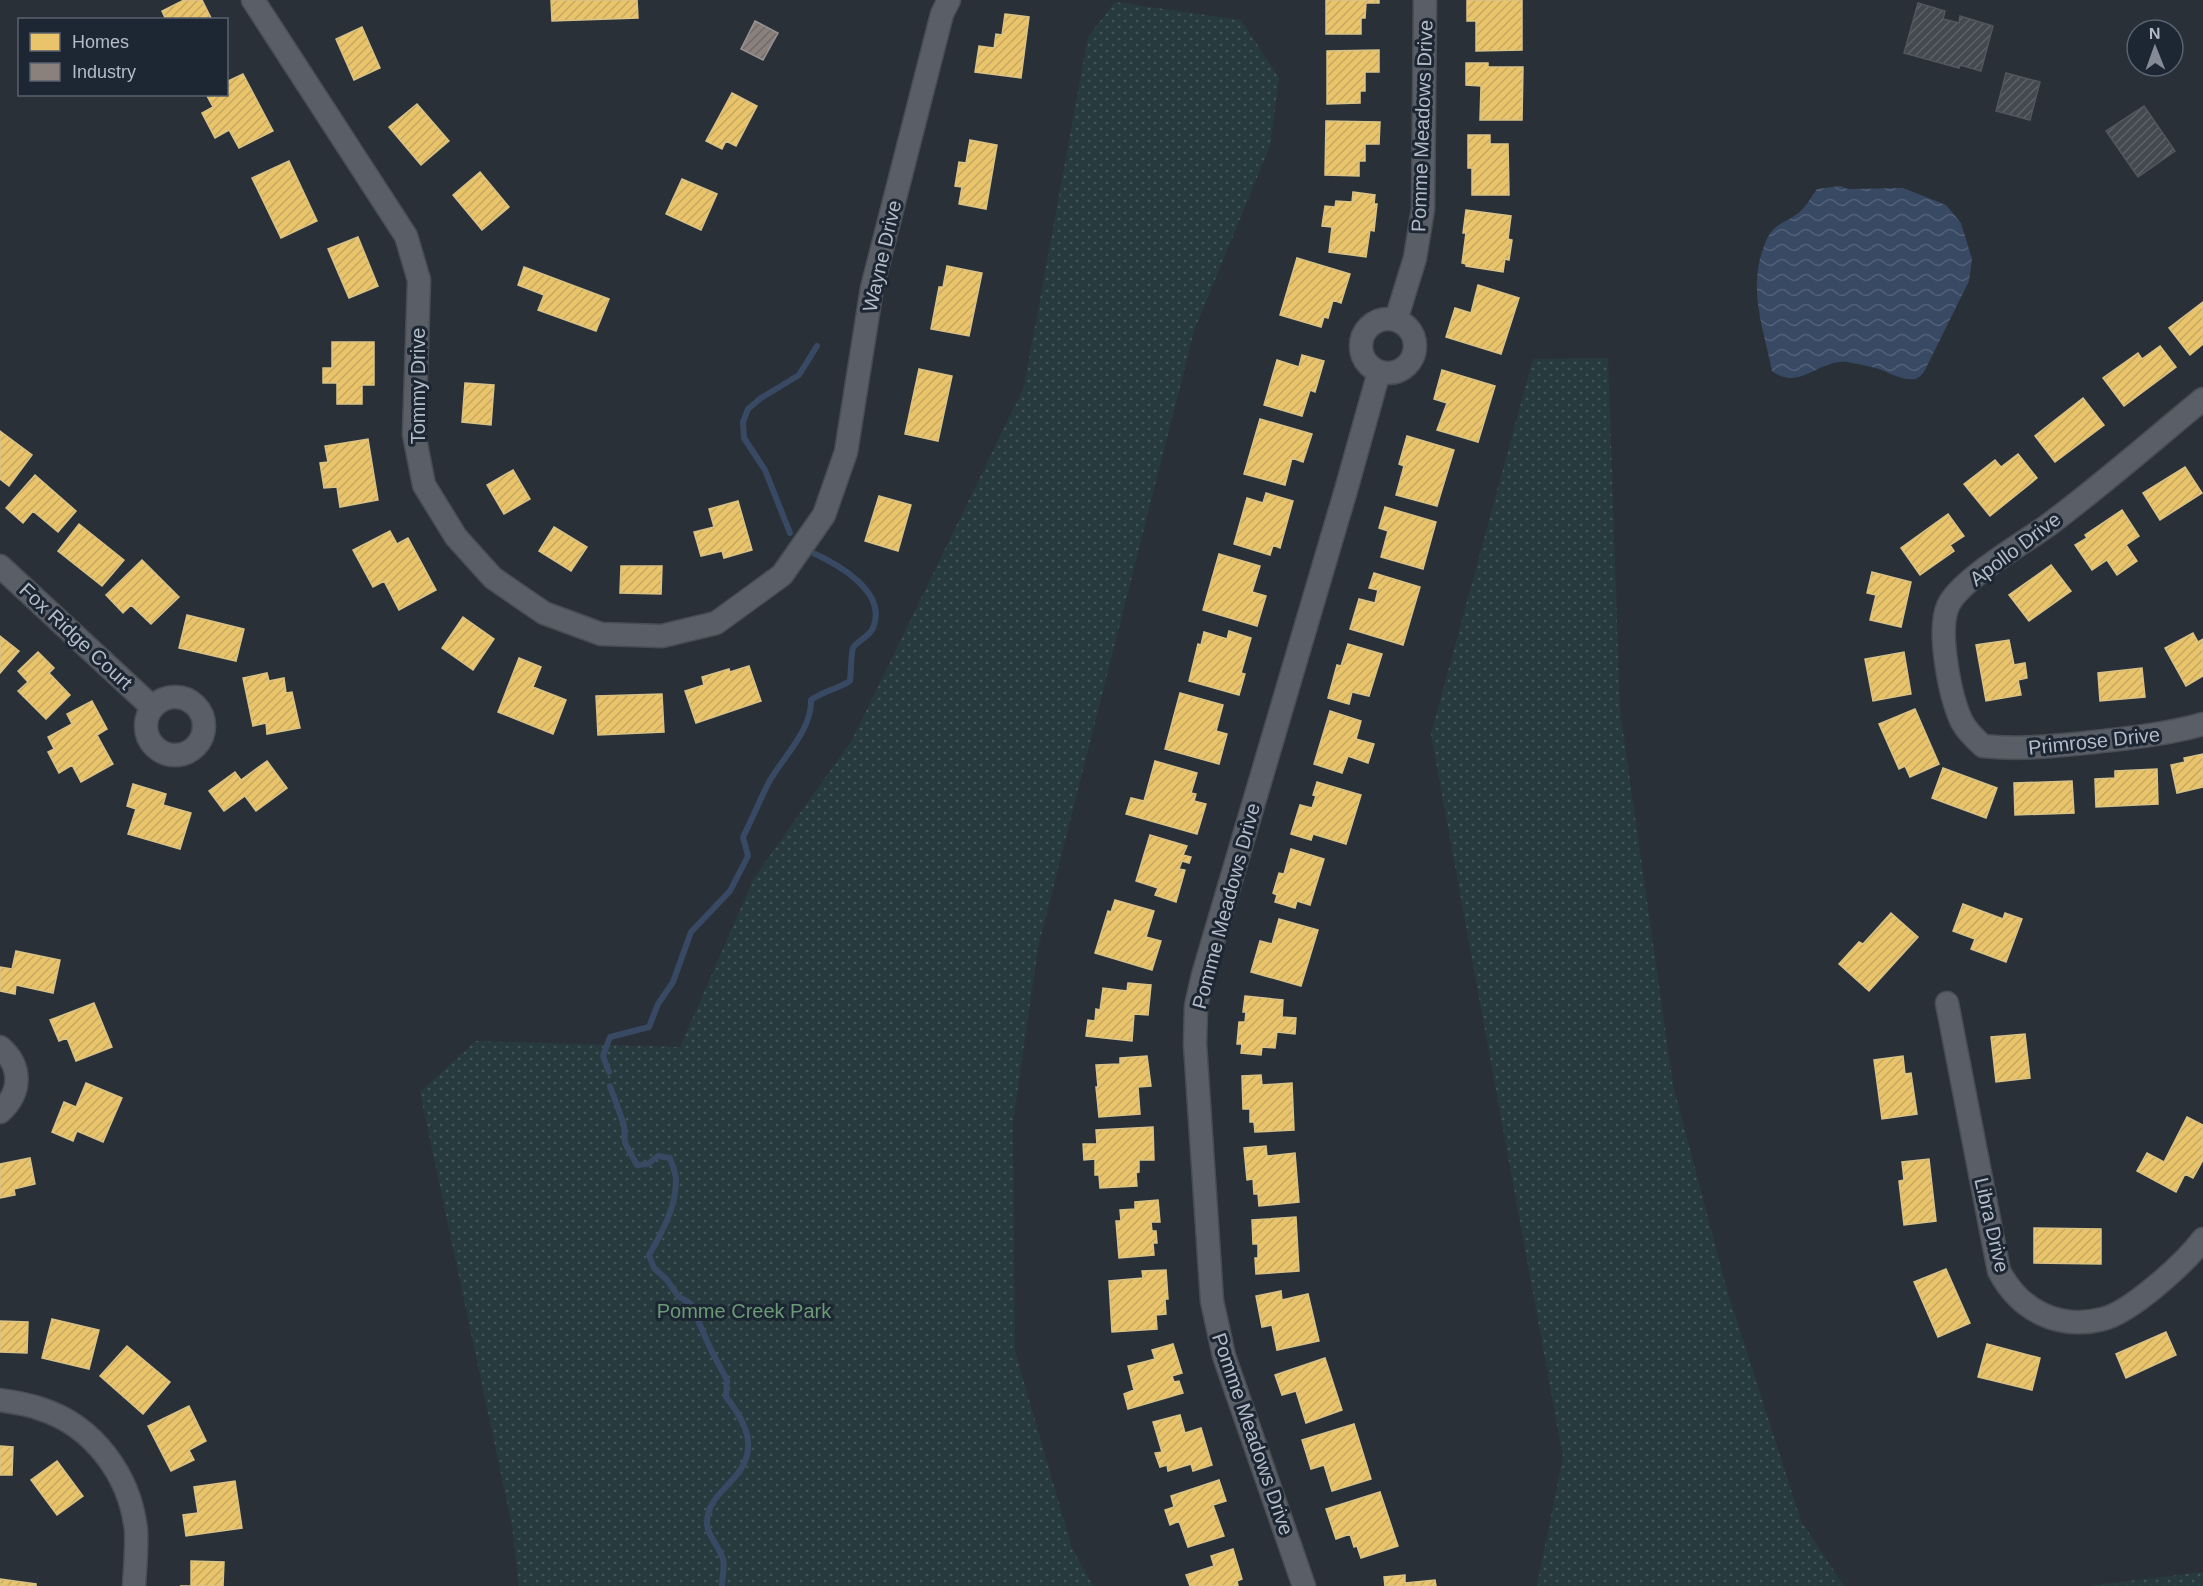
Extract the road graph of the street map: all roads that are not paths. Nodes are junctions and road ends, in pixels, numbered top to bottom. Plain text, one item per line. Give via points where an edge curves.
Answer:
1 (949, 0) edge
2 (1425, 0) edge
3 (254, 2) edge
4 (1396, 320) junction
5 (1379, 372) junction
6 (2203, 399) edge
7 (824, 515) joint
8 (0, 566) edge
9 (152, 707) dead end
10 (2203, 724) edge
11 (1983, 746) joint
12 (1947, 1003) dead end
13 (0, 1047) edge
14 (0, 1112) edge
15 (2203, 1239) edge
16 (0, 1400) edge
17 (134, 1586) edge
18 (1304, 1586) edge
19 (1321, 1586) edge

1 - 7 street, Wayne Drive via 942,14 872,288 846,452
2 - 4 street, Pomme Meadows Drive via 1423,208 1415,258
3 - 7 street, Tommy Drive via 406,236 419,280 414,434 424,485 456,537 493,578 544,613 601,634 662,636 716,624 782,575
4 - 5 street via 1376,322 1362,338 1364,358
4 - 5 street via 1412,333 1414,354 1400,370
5 - 18 street, Pomme Meadows Drive via 1203,975 1195,1021 1216,1324
6 - 11 street, Apollo Drive via 1955,595 1945,624 1946,662 1953,699 1963,724
8 - 9 street, Fox Ridge Court
10 - 11 street, Primrose Drive via 2168,733 2034,748
12 - 15 street, Libra Drive via 1999,1271 2023,1304 2039,1314 2060,1319 2104,1319 2151,1289
13 - 14 street via 12,1061 17,1079 9,1104
16 - 17 street via 42,1409 65,1419 111,1462 122,1480 134,1518
18 - 19 street, Pomme Meadows Drive

